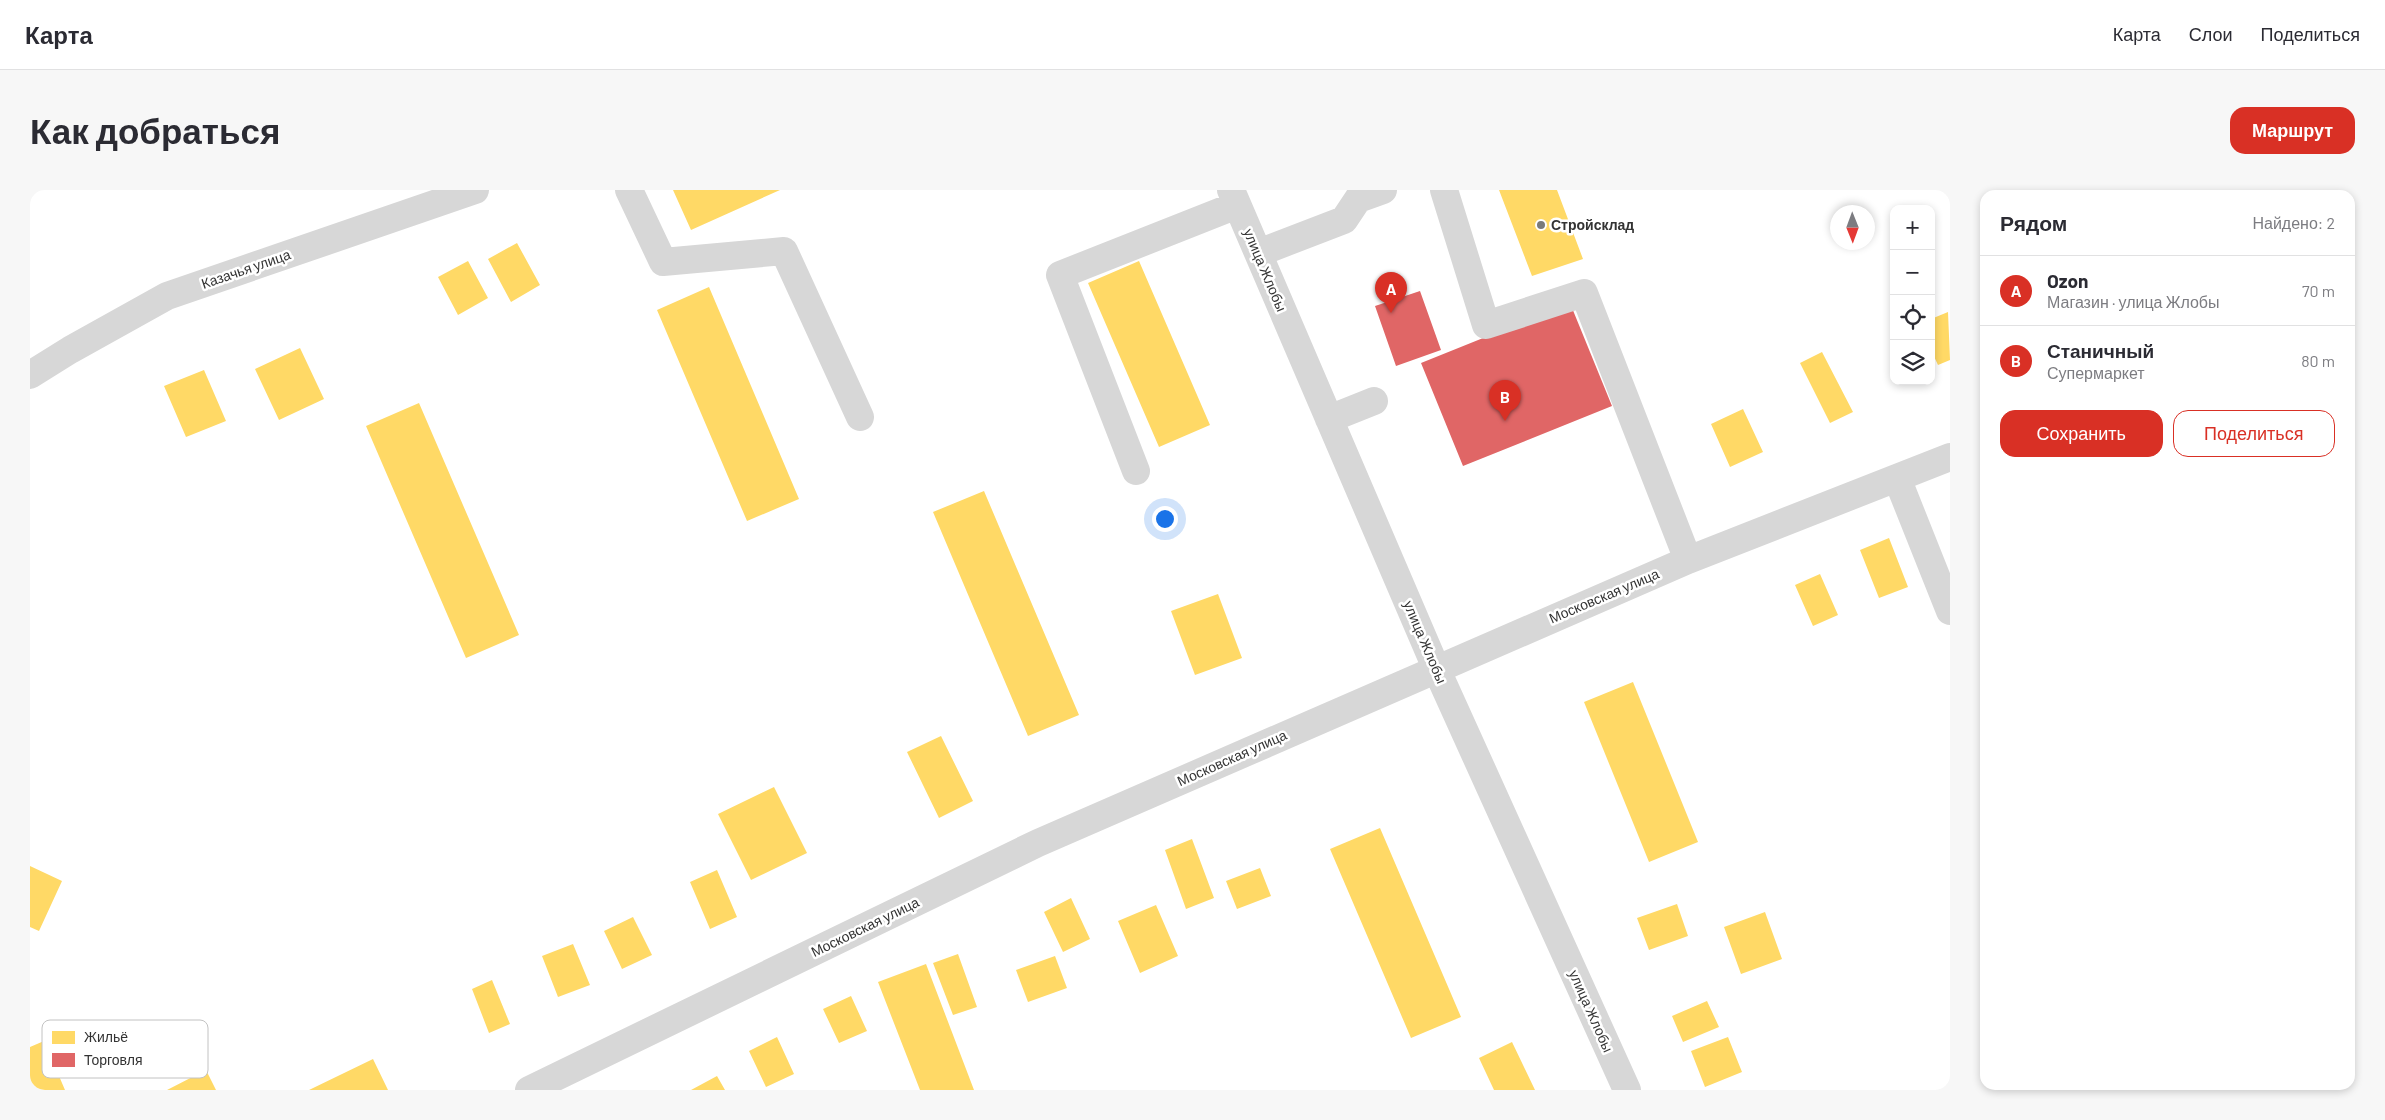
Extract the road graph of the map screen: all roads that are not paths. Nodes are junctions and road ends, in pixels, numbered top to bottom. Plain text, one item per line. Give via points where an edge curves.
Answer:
1 (475, 190) edge
2 (629, 190) edge
3 (1383, 190) edge
4 (1444, 190) edge
5 (1234, 198) edge
6 (1258, 253) junction
7 (30, 375) edge
8 (1374, 401) dead end
9 (860, 418) dead end
10 (1329, 419) junction
11 (1950, 457) edge
12 (1136, 470) dead end
13 (1897, 478) junction
14 (1688, 560) junction
15 (1950, 611) edge
16 (1436, 668) junction
17 (529, 1090) edge
18 (1627, 1090) edge

1 - 7 street, Казачья улица via 166,296
2 - 9 street via 663,262 784,252
3 - 6 street via 1358,198 1344,220
4 - 14 street via 1486,325 1584,293
5 - 6 street, улица Жлобы
5 - 12 street via 1060,275
6 - 10 street, улица Жлобы
8 - 10 street
10 - 16 street, улица Жлобы
11 - 13 street, Московская улица
13 - 14 street, Московская улица
13 - 15 street
14 - 16 street, Московская улица
16 - 17 street, Московская улица via 1038,843
16 - 18 street, улица Жлобы

